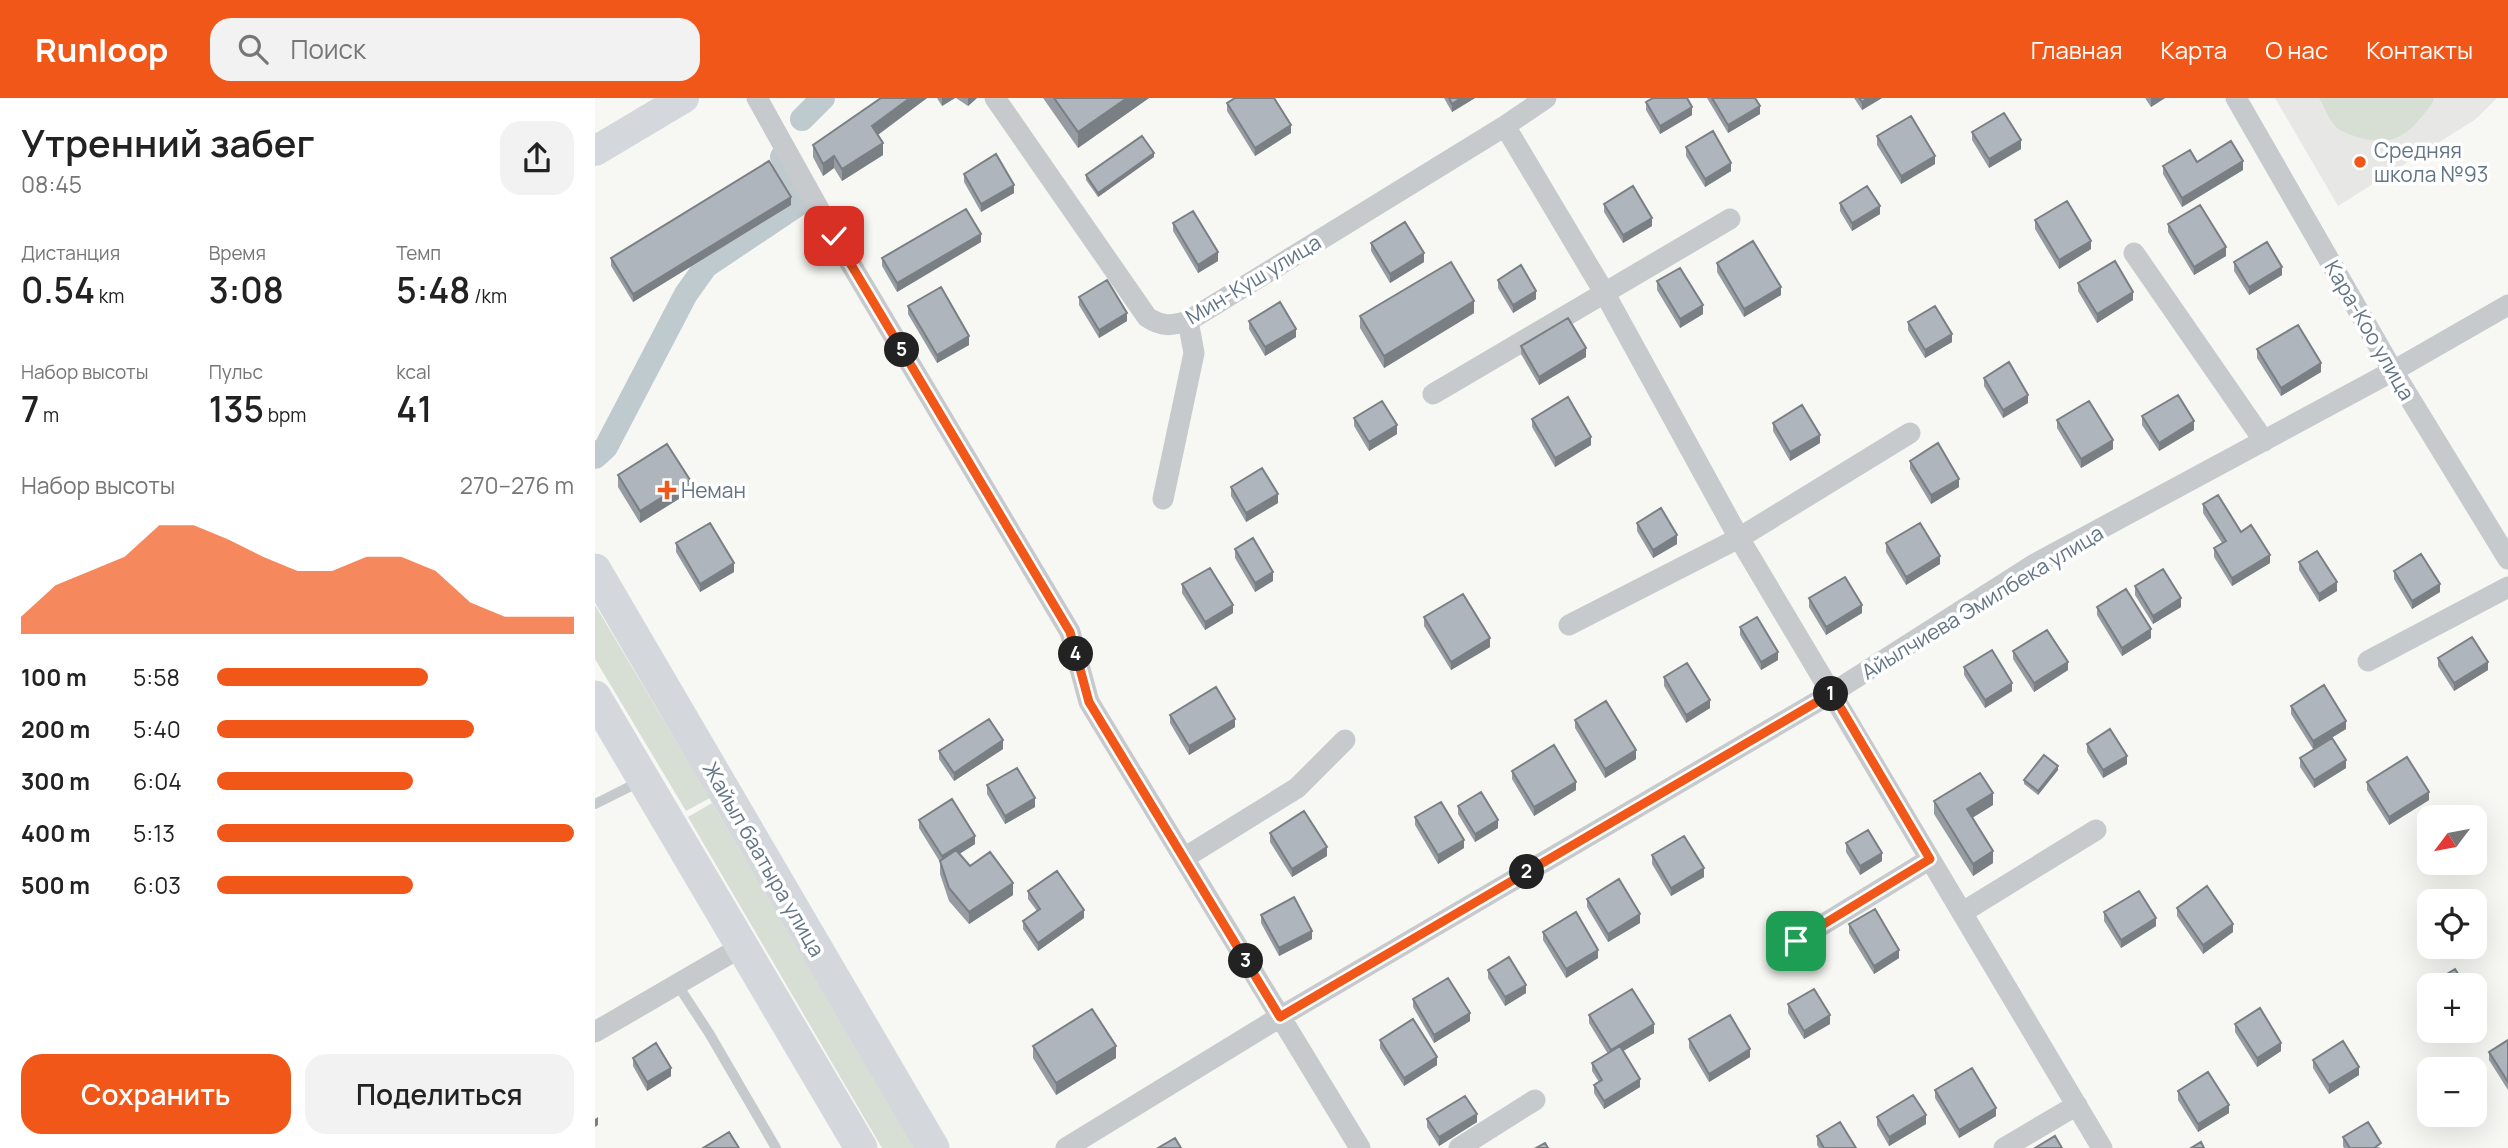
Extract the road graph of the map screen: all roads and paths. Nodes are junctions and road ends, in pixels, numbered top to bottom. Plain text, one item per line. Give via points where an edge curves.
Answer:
1 (684, 98) edge
2 (757, 98) edge
3 (995, 98) edge
4 (1546, 98) edge
5 (2236, 98) edge
6 (1505, 126) junction
7 (595, 151) edge
8 (1730, 219) dead end
9 (2134, 253) dead end
10 (1604, 292) junction
11 (2508, 305) edge
12 (1188, 320) junction
13 (2393, 371) junction
14 (1433, 394) dead end
15 (1910, 433) dead end
16 (2263, 442) junction
17 (1163, 499) dead end
18 (1739, 538) junction
19 (2508, 559) edge
20 (595, 570) edge
21 (2508, 587) edge
22 (1569, 625) dead end
23 (2368, 661) dead end
24 (1832, 693) junction
25 (595, 697) edge
26 (1345, 740) dead end
27 (644, 779) junction
28 (595, 804) edge
29 (2096, 830) dead end
30 (1184, 858) junction
31 (1930, 859) junction
32 (1963, 912) junction
33 (1796, 941) dead end
34 (743, 946) junction
35 (677, 984) junction
36 (1280, 1017) junction
37 (595, 1032) edge
38 (1535, 1100) dead end
39 (2077, 1105) junction
40 (776, 1148) edge
41 (861, 1148) edge
42 (933, 1148) edge
43 (1066, 1148) edge
44 (1360, 1148) edge
45 (1459, 1148) edge
46 (2004, 1148) edge
47 (2102, 1148) edge

1 - 7 main road
2 - 30 street via 1070,632 1089,702
3 - 12 street, Мин-Куш улица via 1147,317 1172,326
4 - 6 street, Мин-Куш улица
5 - 13 street, Кара-Коо улица
6 - 10 street
6 - 12 street, Мин-Куш улица
8 - 10 street
9 - 16 street
10 - 14 street
10 - 18 street
11 - 13 street, Айылчиева Эмилбека улица
12 - 17 street via 1194,353
13 - 16 street, Айылчиева Эмилбека улица
13 - 19 street, Кара-Коо улица
15 - 18 street
16 - 24 street, Айылчиева Эмилбека улица via 2033,565
18 - 22 street
18 - 24 street
20 - 42 main road, Жайыл баатыра улица
21 - 23 street
24 - 31 street
24 - 36 street, Айылчиева Эмилбека улица
25 - 27 main road
26 - 30 street via 1297,788
27 - 28 lane
27 - 34 main road
29 - 32 street
30 - 36 street
31 - 32 street
31 - 33 street
32 - 39 street
34 - 35 street
34 - 41 main road
35 - 37 street
35 - 40 lane
36 - 43 street, Айылчиева Эмилбека улица
36 - 44 street
38 - 45 street
39 - 46 street
39 - 47 street

